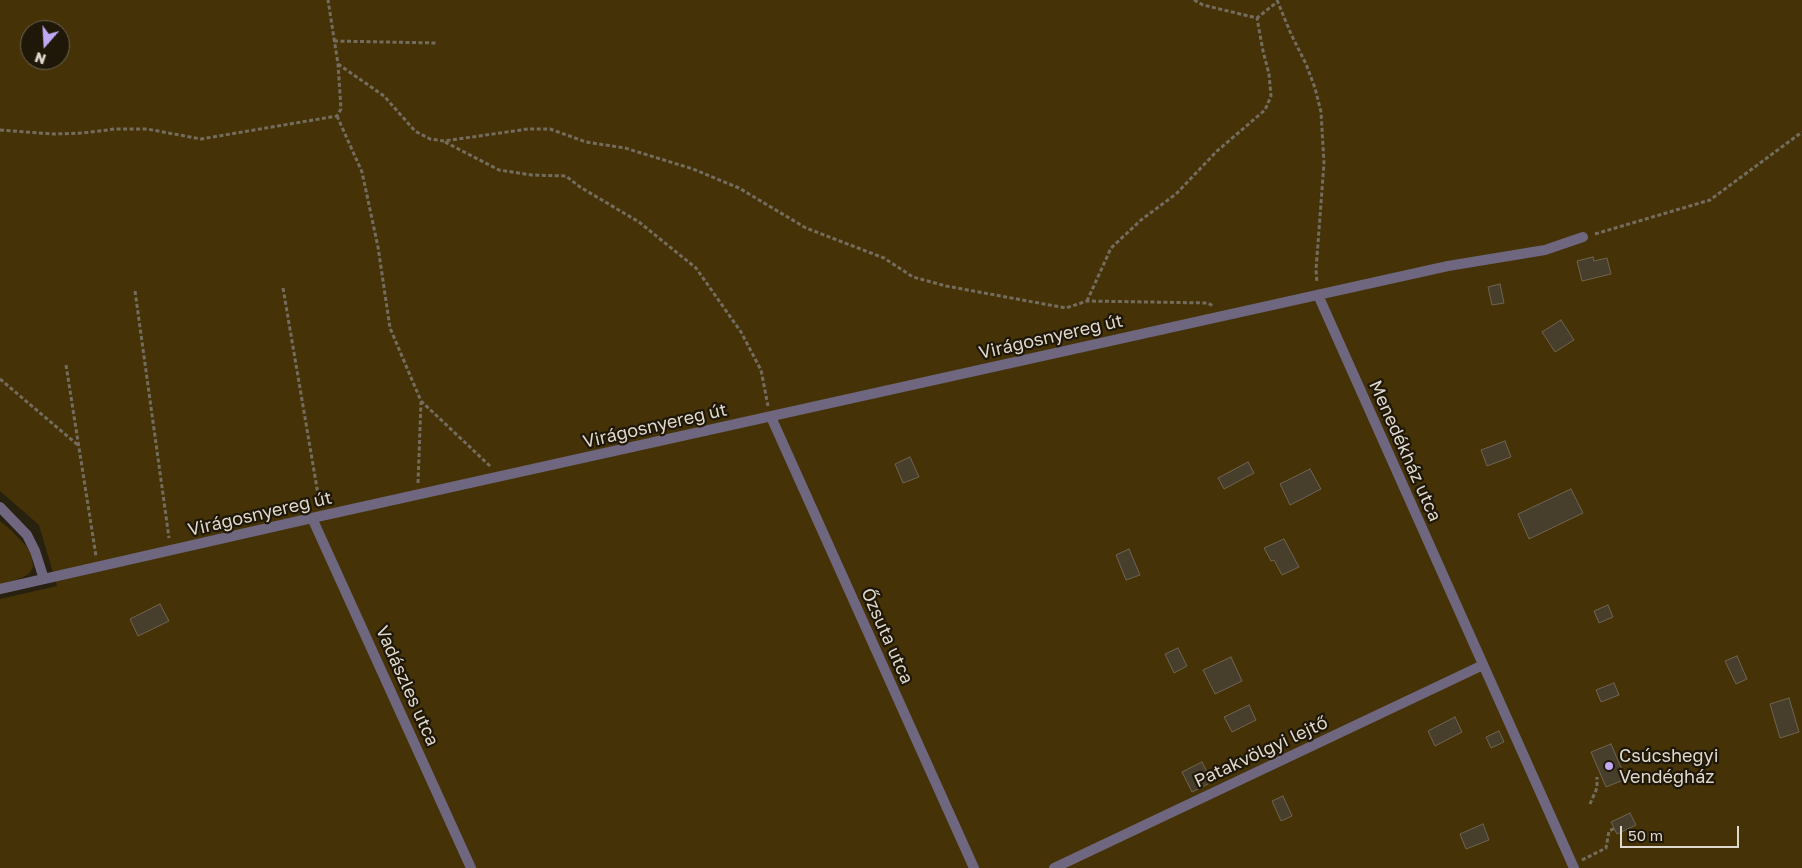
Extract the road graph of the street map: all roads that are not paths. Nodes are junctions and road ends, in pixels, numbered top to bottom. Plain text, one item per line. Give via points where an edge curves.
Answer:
1 (1583, 237) road end
2 (1318, 295) junction
3 (770, 416) junction
4 (0, 508) edge
5 (317, 517) junction
6 (44, 579) junction
7 (0, 589) edge
8 (1483, 665) junction
9 (1573, 866) edge
10 (472, 868) edge
11 (974, 868) edge
12 (1054, 868) edge

1 - 2 street via 1546,250 1448,266
2 - 3 street, Virágosnyereg út
2 - 8 street, Menedékház utca
3 - 5 street, Virágosnyereg út
3 - 11 street, Őzsuta utca
4 - 6 street via 27,535
5 - 6 street, Virágosnyereg út
5 - 10 street, Vadászles utca
6 - 7 street, Virágosnyereg út
8 - 9 street, Menedékház utca
8 - 12 street, Patakvölgyi lejtő

